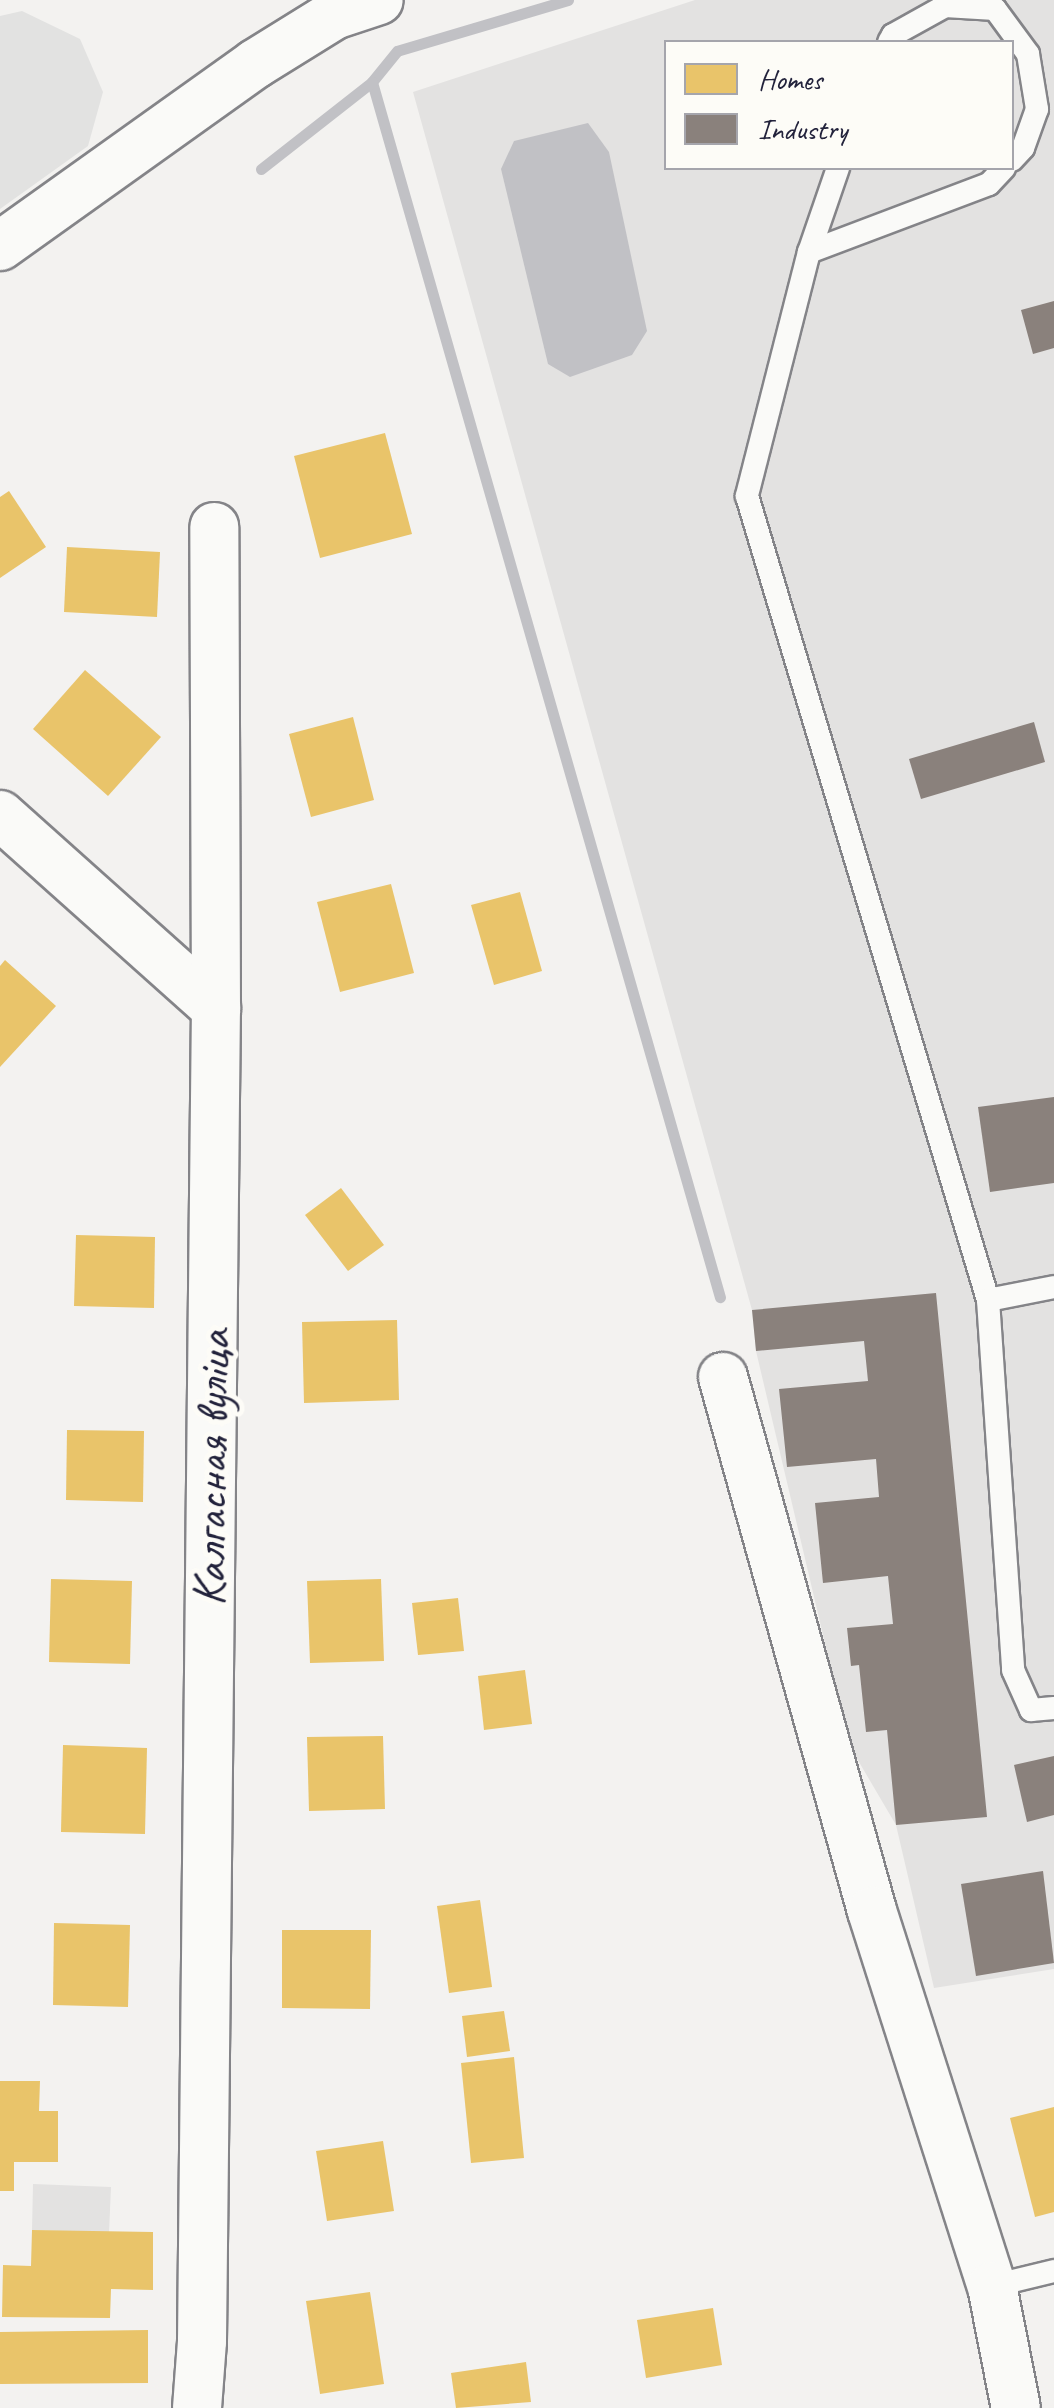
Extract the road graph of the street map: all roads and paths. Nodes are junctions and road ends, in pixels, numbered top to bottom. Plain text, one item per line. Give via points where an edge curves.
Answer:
1 (379, 0) edge
2 (890, 40) edge
3 (1014, 158) edge
4 (837, 170) edge
5 (1002, 170) edge
6 (0, 246) edge
7 (809, 252) junction
8 (214, 527) dead end
9 (0, 815) edge
10 (216, 1008) junction
11 (1054, 1290) edge
12 (988, 1300) junction
13 (723, 1377) dead end
14 (1054, 1708) edge
15 (1054, 2271) edge
16 (992, 2286) junction
17 (196, 2408) edge
18 (1016, 2408) edge

1 - 6 street via 334,14 254,64
2 - 3 lane via 944,6 995,9 1028,54 1038,109
4 - 7 lane
5 - 7 lane via 989,184
7 - 12 lane via 747,496
8 - 10 street, Калгасная вуліца
9 - 10 street
10 - 17 street, Калгасная вуліца via 202,2341
11 - 12 lane
12 - 14 lane via 1014,1670 1031,1710
13 - 16 street via 872,1911
15 - 16 lane
16 - 18 street

